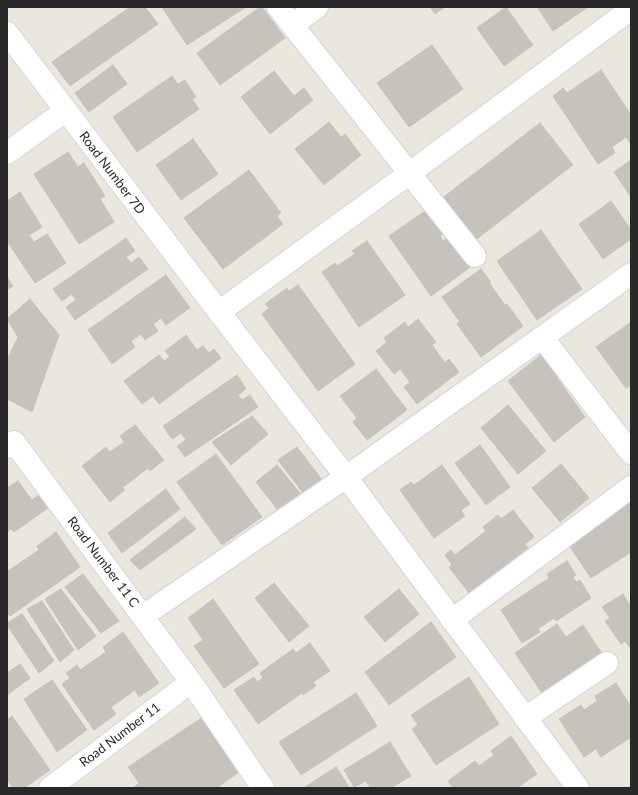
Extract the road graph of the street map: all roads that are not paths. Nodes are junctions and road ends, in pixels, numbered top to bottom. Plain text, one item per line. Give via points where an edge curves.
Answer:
1 (278, 7) edge
2 (317, 7) edge
3 (631, 9) edge
4 (292, 25) junction
5 (7, 33) edge
6 (65, 111) junction
7 (7, 153) edge
8 (410, 172) junction
9 (475, 256) dead end
10 (631, 274) edge
11 (219, 312) junction
12 (542, 337) junction
13 (10, 445) edge
14 (631, 453) edge
15 (346, 477) junction
16 (631, 487) edge
17 (143, 616) junction
18 (452, 620) junction
19 (607, 663) dead end
20 (191, 682) junction
21 (524, 718) junction
22 (50, 788) edge
23 (263, 788) edge
24 (578, 788) edge

1 - 4 street
2 - 4 street
3 - 8 street
4 - 8 street
5 - 6 street, Road Number 7D
6 - 7 street
6 - 11 street, Road Number 7D
8 - 9 street
8 - 11 street
10 - 12 street
11 - 15 street, Road Number 7D
12 - 14 street
12 - 15 street
13 - 17 street, Road Number 11 C
15 - 17 street
15 - 18 street, Road Number 7D
16 - 18 street
17 - 20 street, Road Number 11 C
18 - 21 street, Road Number 7D
19 - 21 street
20 - 22 street, Road Number 11
20 - 23 street, Road Number 11 C
21 - 24 street, Road Number 7D

